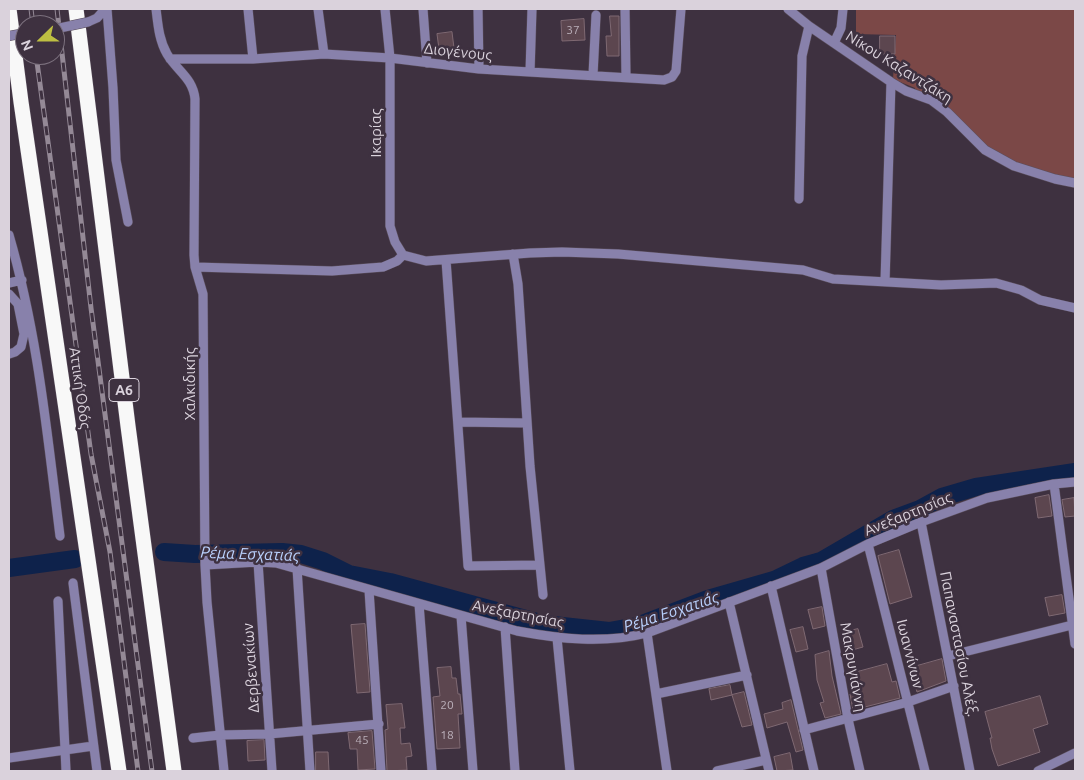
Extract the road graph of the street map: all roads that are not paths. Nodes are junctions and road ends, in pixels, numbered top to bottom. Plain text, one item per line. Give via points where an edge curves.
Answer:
1 (9, 9) edge
2 (76, 9) edge
3 (106, 9) edge
4 (156, 9) edge
5 (248, 9) edge
6 (318, 9) edge
7 (385, 9) edge
8 (423, 9) edge
9 (478, 9) edge
10 (532, 9) edge
11 (625, 9) edge
12 (681, 9) edge
13 (788, 9) edge
14 (843, 9) edge
15 (596, 15) dead end
16 (809, 26) junction
17 (65, 27) edge
18 (834, 43) junction
19 (324, 54) junction
20 (390, 58) junction
21 (170, 59) junction
22 (253, 59) junction
23 (427, 63) junction
24 (479, 69) junction
25 (530, 72) junction
26 (594, 75) junction
27 (626, 77) junction
28 (891, 82) junction
29 (1075, 183) edge
30 (799, 199) dead end
31 (128, 222) dead end
32 (9, 235) edge
33 (514, 254) junction
34 (403, 255) junction
35 (446, 260) junction
36 (195, 267) junction
37 (22, 280) junction
38 (885, 282) junction
39 (9, 283) edge
40 (9, 294) edge
41 (1075, 308) edge
42 (9, 354) edge
43 (458, 422) junction
44 (527, 423) junction
45 (1075, 482) edge
46 (1054, 484) junction
47 (921, 522) junction
48 (60, 536) dead end
49 (868, 544) junction
50 (205, 561) junction
51 (258, 562) junction
52 (540, 565) junction
53 (297, 568) junction
54 (821, 568) junction
55 (73, 583) dead end
56 (771, 586) junction
57 (369, 590) junction
58 (543, 595) dead end
59 (58, 601) dead end
60 (729, 602) junction
61 (419, 604) junction
62 (461, 616) junction
63 (1072, 626) junction
64 (505, 627) junction
65 (647, 633) junction
66 (558, 638) junction
67 (1075, 644) edge
68 (948, 656) junction
69 (747, 675) junction
70 (954, 686) junction
71 (656, 694) junction
72 (908, 702) junction
73 (848, 719) junction
74 (379, 724) junction
75 (308, 730) junction
76 (804, 730) junction
77 (269, 734) junction
78 (220, 735) junction
79 (193, 738) dead end
80 (93, 746) junction
81 (65, 750) junction
82 (1075, 753) edge
83 (9, 758) edge
84 (766, 760) junction
85 (66, 771) edge
86 (97, 771) edge
87 (119, 771) edge
88 (174, 771) edge
89 (224, 771) edge
90 (272, 771) edge
91 (310, 771) edge
92 (381, 771) edge
93 (432, 771) edge
94 (473, 771) edge
95 (515, 771) edge
96 (570, 771) edge
97 (667, 771) edge
98 (717, 771) edge
99 (769, 771) edge
100 (814, 771) edge
101 (860, 771) edge
102 (925, 771) edge
103 (970, 771) edge
104 (1038, 771) edge

1 - 87 highway, Αττική Οδός
2 - 88 highway, Α6
3 - 17 street, bridge via 88,22
3 - 31 street via 116,160
4 - 21 street, Χαλκιδικής via 159,36
5 - 22 street
6 - 19 street
7 - 20 street, Ικαρίας
8 - 23 street
9 - 24 street
10 - 25 street
11 - 27 street
12 - 27 street, Διογένους via 676,71 672,77 664,80
13 - 16 street, Νίκου Καζαντζάκη
14 - 18 street via 841,28
15 - 26 street
16 - 18 street, Νίκου Καζαντζάκη
16 - 30 street via 802,56
18 - 28 street, Νίκου Καζαντζάκη
19 - 20 street, Διογένους
19 - 22 street, Διογένους
20 - 23 street, Διογένους
20 - 34 street, Ικαρίας via 390,226
21 - 22 street, Διογένους
21 - 36 street, Χαλκιδικής via 189,79 194,92
23 - 24 street, Διογένους
24 - 25 street, Διογένους
25 - 26 street, Διογένους
26 - 27 street, Διογένους
28 - 29 street, Νίκου Καζαντζάκη via 931,100 985,150 1014,166
28 - 38 street
32 - 37 street
33 - 35 street
33 - 38 street via 618,254 803,270 833,279
33 - 44 street
34 - 35 street via 426,261
34 - 36 street via 383,267 332,271
35 - 43 street
36 - 50 street, Χαλκιδικής via 203,294
37 - 39 street
37 - 48 street via 42,393
38 - 41 street via 996,283 1040,300
40 - 42 street via 18,304 24,334 21,346
43 - 44 street
43 - 52 street via 468,566
44 - 52 street
45 - 46 street, Ανεξαρτησίας
46 - 47 street, Ανεξαρτησίας via 987,498
46 - 63 street
47 - 49 street, Ανεξαρτησίας
47 - 68 street, Παπαναστασίου Αλέξ.
49 - 54 street, Ανεξαρτησίας
49 - 72 street, Ιωαννίνων
50 - 51 street, Ανεξαρτησίας
50 - 78 street, Χαλκιδικής
51 - 53 street, Ανεξαρτησίας
51 - 77 street, Δερβενακίων
52 - 58 street
53 - 57 street, Ανεξαρτησίας
53 - 75 street
54 - 56 street, Ανεξαρτησίας
54 - 73 street, Μακρυγιάννη
55 - 80 street
56 - 60 street, Ανεξαρτησίας
56 - 76 street
57 - 61 street, Ανεξαρτησίας
57 - 74 street
59 - 81 street
60 - 65 street, Ανεξαρτησίας
60 - 69 street
61 - 62 street, Ανεξαρτησίας
61 - 93 street
62 - 64 street, Ανεξαρτησίας
62 - 94 street
63 - 67 street
63 - 68 street
64 - 66 street, Ανεξαρτησίας
64 - 95 street
65 - 66 street, Ανεξαρτησίας via 606,640
65 - 71 street
66 - 96 street
68 - 70 street, Παπαναστασίου Αλέξ.
69 - 71 street
69 - 84 street
70 - 72 street
70 - 103 street, Παπαναστασίου Αλέξ.
71 - 97 street
72 - 73 street
72 - 102 street, Ιωαννίνων
73 - 76 street
73 - 101 street, Μακρυγιάννη
74 - 75 street
74 - 92 street
75 - 77 street
75 - 91 street
76 - 100 street
77 - 78 street
77 - 90 street, Δερβενακίων
78 - 79 street
78 - 89 street, Χαλκιδικής
80 - 81 street
80 - 86 street
81 - 83 street
81 - 85 street
82 - 104 street
84 - 98 street
84 - 99 street

